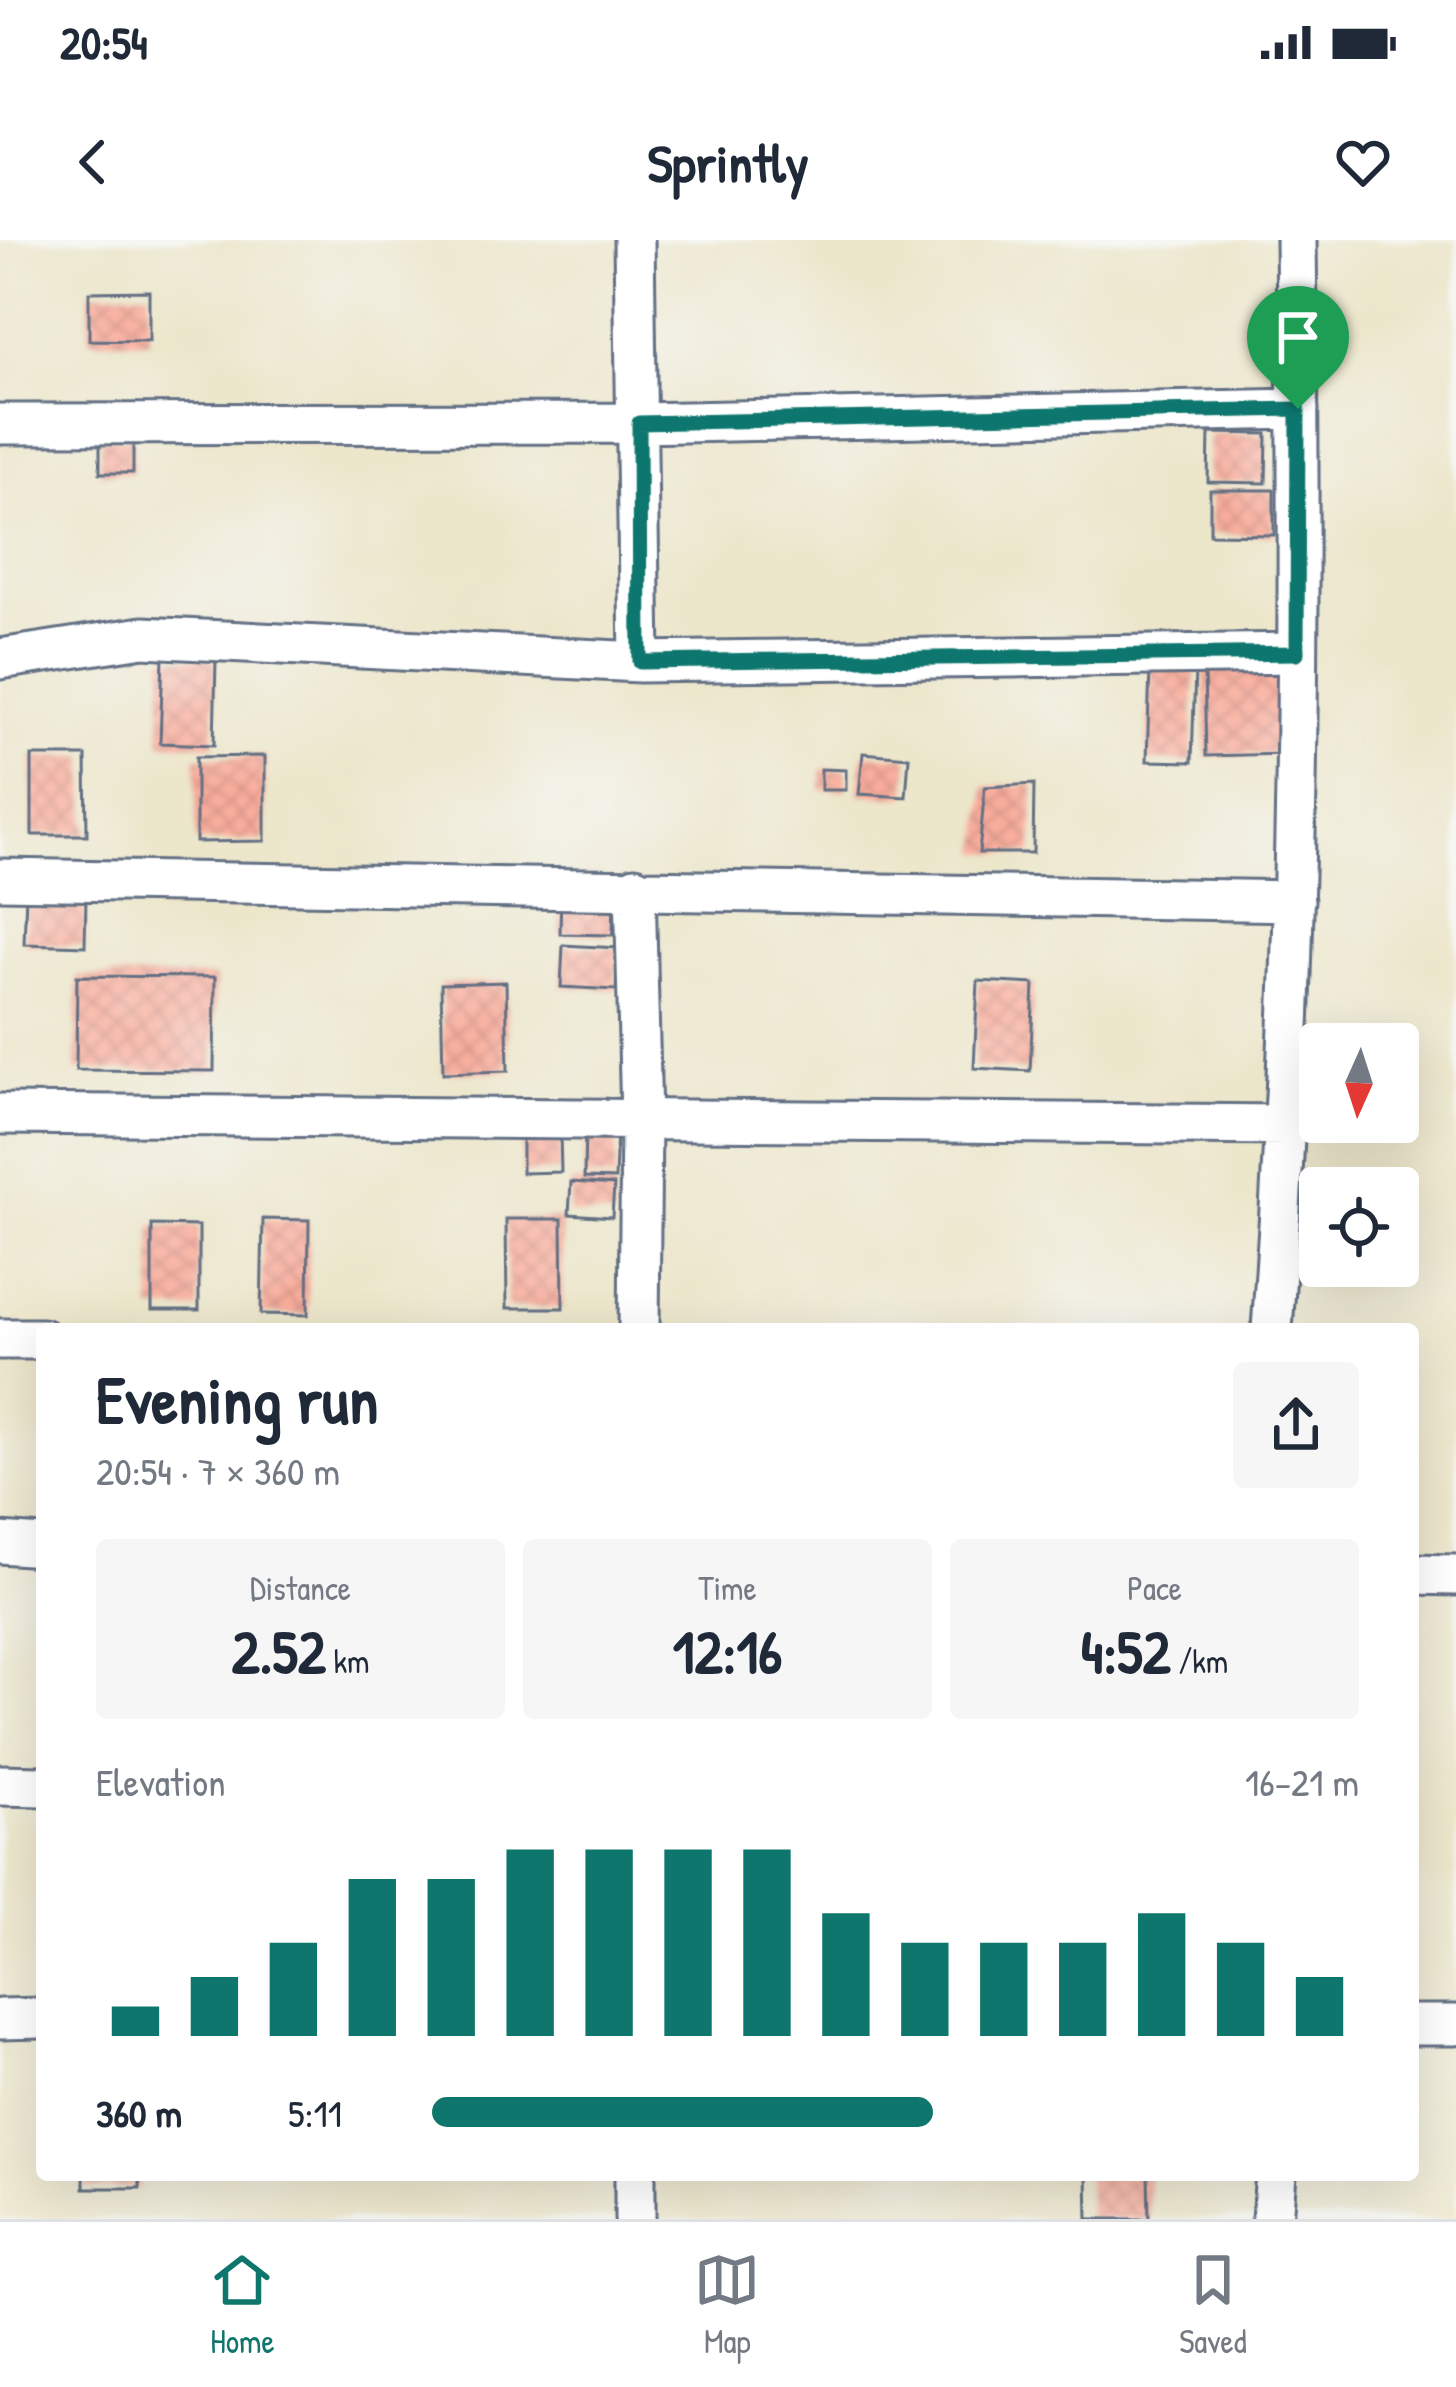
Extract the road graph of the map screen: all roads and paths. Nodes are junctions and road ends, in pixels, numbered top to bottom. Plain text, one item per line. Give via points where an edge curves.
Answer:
1 (634, 240) edge
2 (1296, 240) edge
3 (1298, 409) junction
4 (639, 423) junction
5 (0, 424) edge
6 (1297, 653) junction
7 (0, 659) edge
8 (640, 662) junction
9 (0, 879) edge
10 (634, 887) junction
11 (1294, 901) junction
12 (0, 1114) edge
13 (641, 1119) junction
14 (1287, 1125) junction
15 (639, 1323) edge
16 (1272, 1323) edge
17 (0, 1339) edge
18 (36, 1339) edge
19 (0, 1544) edge
20 (36, 1546) edge
21 (1419, 1574) edge
22 (1456, 1574) edge
23 (0, 1784) edge
24 (36, 1786) edge
25 (36, 2018) edge
26 (0, 2019) edge
27 (1419, 2025) edge
28 (1456, 2025) edge
29 (635, 2181) edge
30 (1275, 2181) edge
31 (634, 2219) edge
32 (1272, 2219) edge

1 - 4 street
2 - 3 street
3 - 4 street
3 - 6 street
4 - 5 street
4 - 8 street
6 - 8 street
6 - 11 street
7 - 8 street via 142,637
9 - 10 street
10 - 11 street
10 - 13 street
11 - 14 street
12 - 13 street
13 - 14 street
13 - 15 street
14 - 16 street
17 - 18 street
19 - 20 street
21 - 22 street
23 - 24 street
25 - 26 street
27 - 28 street
29 - 31 street
30 - 32 street

